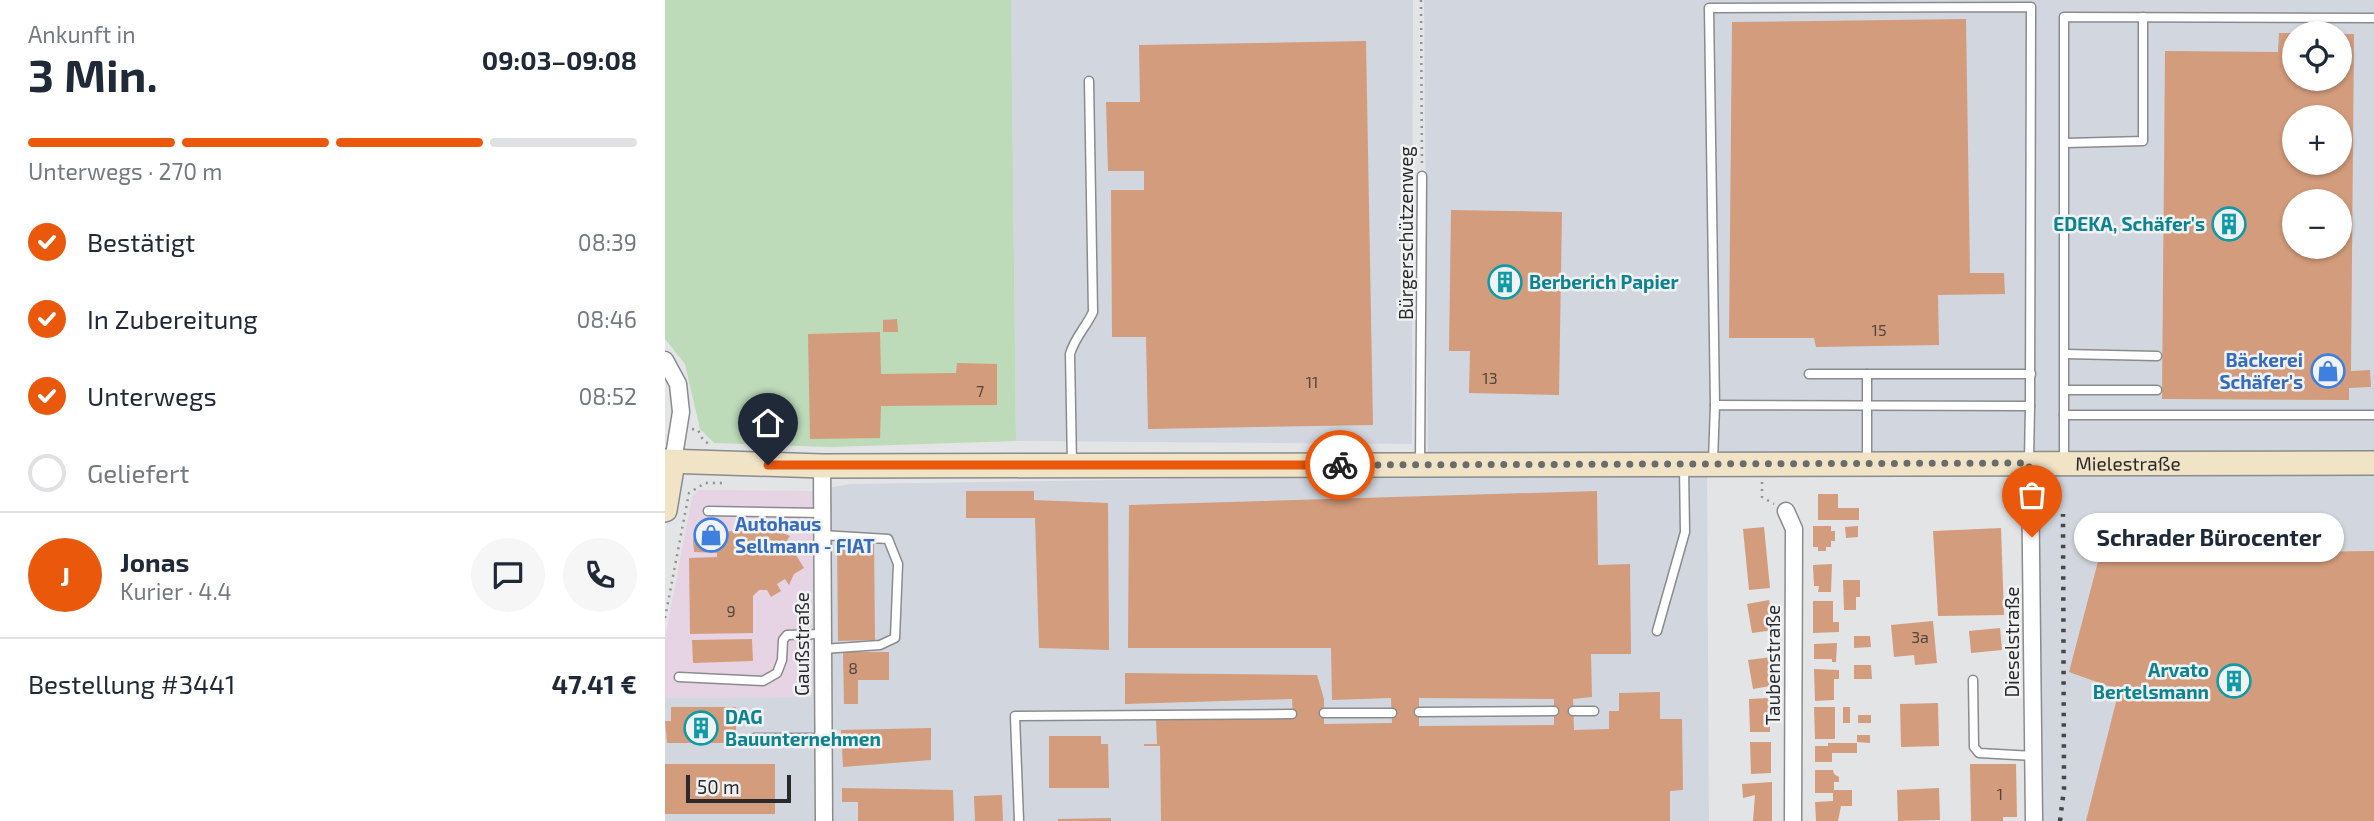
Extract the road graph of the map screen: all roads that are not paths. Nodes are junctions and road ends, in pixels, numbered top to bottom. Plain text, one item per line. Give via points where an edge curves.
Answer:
1 (2143, 17) junction
2 (2374, 18) edge
3 (1089, 81) dead end
4 (2066, 142) junction
5 (1422, 176) road end
6 (2066, 354) junction
7 (2157, 356) dead end
8 (665, 360) edge
9 (1809, 374) dead end
10 (1867, 374) junction
11 (2031, 374) junction
12 (2065, 390) junction
13 (2157, 390) dead end
14 (1715, 405) junction
15 (1867, 406) junction
16 (2030, 407) junction
17 (2064, 415) junction
18 (2374, 415) edge
19 (669, 461) edge
20 (2029, 463) junction
21 (2064, 463) junction
22 (2374, 463) edge
23 (1684, 464) junction
24 (1713, 464) junction
25 (1867, 464) junction
26 (1072, 465) junction
27 (1420, 465) junction
28 (822, 466) junction
29 (665, 510) edge
30 (1786, 511) road end
31 (708, 512) dead end
32 (822, 513) junction
33 (822, 535) junction
34 (1657, 631) dead end
35 (823, 641) junction
36 (679, 677) dead end
37 (1973, 680) dead end
38 (1554, 711) dead end
39 (1573, 711) dead end
40 (1594, 711) dead end
41 (1419, 712) dead end
42 (1324, 713) dead end
43 (1392, 713) dead end
44 (1292, 714) dead end
45 (754, 738) dead end
46 (823, 738) junction
47 (2034, 756) junction
48 (824, 821) edge
49 (1019, 821) edge
50 (1793, 821) edge
51 (2034, 821) edge

1 - 2 lane
1 - 4 lane via 2143,141
1 - 4 lane via 2064,17
3 - 26 lane via 1093,312 1070,354
4 - 6 lane
5 - 27 lane, Bürgerschützenweg
6 - 7 lane
6 - 12 lane
8 - 19 street via 678,384 681,412
9 - 10 lane
10 - 11 lane
10 - 15 lane
11 - 14 lane via 2031,7 1709,8
11 - 16 lane
12 - 13 lane
12 - 17 lane
14 - 15 lane
14 - 24 lane
15 - 16 lane
15 - 25 lane
16 - 20 lane
17 - 18 lane
17 - 21 lane
19 - 28 street, Mielestraße
19 - 29 street
20 - 21 street, Mielestraße
20 - 25 street, Mielestraße
20 - 47 street, Dieselstraße
21 - 22 street, Mielestraße
23 - 24 street, Mielestraße
23 - 27 street, Mielestraße
23 - 34 lane via 1685,532
24 - 25 street, Mielestraße
26 - 27 street, Mielestraße
26 - 28 street, Mielestraße
28 - 32 street, Gaußstraße
30 - 50 street, Taubenstraße via 1794,529
31 - 32 lane
32 - 33 street, Gaußstraße
33 - 35 street, Gaußstraße
33 - 35 lane via 888,539 898,564 895,638 880,645
35 - 36 lane via 787,635 777,673 763,681
35 - 46 street, Gaußstraße
37 - 47 lane via 1979,753
38 - 41 lane
39 - 40 lane
42 - 43 lane
44 - 49 lane via 1015,716
45 - 46 lane
46 - 48 street, Gaußstraße
47 - 51 street, Dieselstraße

